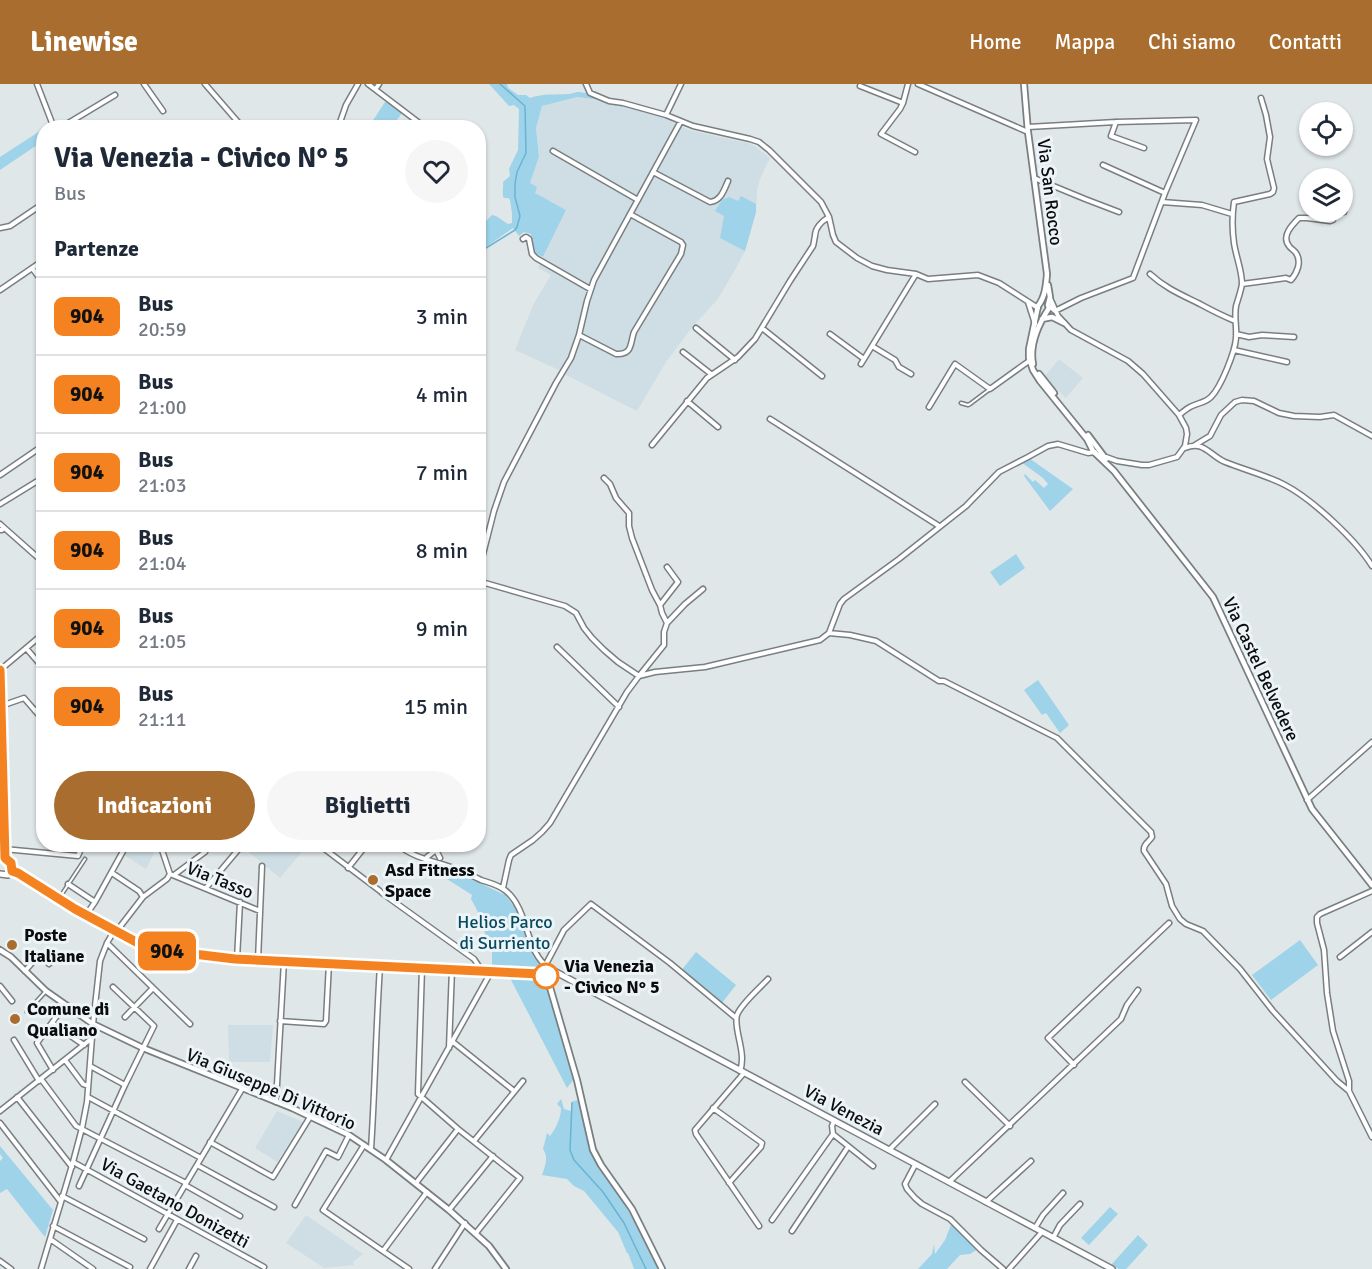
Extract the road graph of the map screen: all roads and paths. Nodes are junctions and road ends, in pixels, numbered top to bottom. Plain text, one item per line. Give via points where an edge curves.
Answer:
1 (37, 84) edge
2 (144, 84) edge
3 (205, 84) edge
4 (358, 84) edge
5 (368, 84) edge
6 (586, 84) edge
7 (681, 84) edge
8 (908, 84) edge
9 (918, 84) edge
10 (1024, 84) edge
11 (860, 86) dead end
12 (115, 95) dead end
13 (1261, 98) dead end
14 (903, 103) junction
15 (162, 111) dead end
16 (666, 115) junction
17 (51, 120) edge
18 (73, 120) edge
19 (236, 120) edge
20 (341, 120) edge
21 (415, 120) edge
22 (681, 121) junction
23 (1116, 122) junction
24 (1028, 129) junction
25 (1144, 148) dead end
26 (552, 151) dead end
27 (915, 152) dead end
28 (1103, 165) dead end
29 (653, 172) junction
30 (1034, 178) junction
31 (728, 181) dead end
32 (1165, 193) junction
33 (638, 200) junction
34 (1162, 202) junction
35 (36, 208) edge
36 (1119, 212) dead end
37 (630, 214) junction
38 (1232, 214) junction
39 (830, 217) junction
40 (1299, 218) edge
41 (0, 228) edge
42 (523, 239) dead end
43 (36, 265) edge
44 (32, 268) junction
45 (36, 273) edge
46 (916, 274) junction
47 (1047, 274) junction
48 (1150, 274) dead end
49 (1242, 284) junction
50 (590, 289) junction
51 (0, 290) edge
52 (1050, 297) junction
53 (1028, 302) junction
54 (1048, 305) junction
55 (1039, 306) junction
56 (1046, 312) junction
57 (1054, 312) junction
58 (1042, 320) junction
59 (1235, 321) junction
60 (1064, 323) junction
61 (1035, 324) junction
62 (696, 328) dead end
63 (762, 328) junction
64 (830, 334) dead end
65 (1236, 334) junction
66 (579, 335) junction
67 (1294, 337) dead end
68 (872, 346) junction
69 (1234, 350) junction
70 (683, 352) dead end
71 (735, 360) junction
72 (1029, 361) junction
73 (1287, 362) dead end
74 (711, 374) junction
75 (911, 374) dead end
76 (822, 376) dead end
77 (990, 389) junction
78 (687, 400) junction
79 (961, 403) dead end
80 (929, 407) dead end
81 (1179, 415) junction
82 (770, 419) dead end
83 (718, 427) dead end
84 (1372, 436) edge
85 (652, 445) dead end
86 (1194, 445) junction
87 (1095, 448) junction
88 (1184, 448) junction
89 (36, 450) edge
90 (1082, 451) junction
91 (1104, 457) junction
92 (1114, 471) junction
93 (0, 475) edge
94 (604, 478) dead end
95 (36, 482) edge
96 (0, 504) edge
97 (939, 526) junction
98 (0, 528) edge
99 (486, 542) edge
100 (36, 556) edge
101 (1372, 566) edge
102 (667, 567) dead end
103 (486, 582) edge
104 (703, 589) dead end
105 (660, 605) junction
106 (666, 623) junction
107 (829, 633) junction
108 (36, 640) edge
109 (557, 647) dead end
110 (26, 648) junction
111 (36, 660) edge
112 (0, 671) edge
113 (639, 676) junction
114 (1, 706) edge
115 (619, 707) junction
116 (35, 711) edge
117 (1372, 742) edge
118 (1307, 801) junction
119 (4, 849) junction
120 (80, 852) edge
121 (124, 852) edge
122 (163, 852) edge
123 (205, 852) edge
124 (236, 852) edge
125 (327, 852) edge
126 (361, 852) edge
127 (409, 852) edge
128 (432, 852) edge
129 (438, 852) edge
130 (427, 857) dead end
131 (440, 858) dead end
132 (3, 859) edge
133 (84, 859) dead end
134 (262, 866) dead end
135 (348, 868) junction
136 (12, 871) junction
137 (112, 873) junction
138 (172, 875) junction
139 (1, 876) edge
140 (68, 884) junction
141 (1372, 885) edge
142 (206, 888) junction
143 (503, 888) junction
144 (1372, 891) edge
145 (143, 897) junction
146 (58, 899) junction
147 (95, 902) junction
148 (240, 902) junction
149 (260, 911) junction
150 (86, 915) junction
151 (1169, 923) dead end
152 (115, 932) junction
153 (1372, 932) edge
154 (107, 943) junction
155 (0, 950) edge
156 (1340, 957) dead end
157 (237, 959) junction
158 (258, 960) junction
159 (284, 961) junction
160 (329, 963) junction
161 (49, 964) dead end
162 (380, 966) junction
163 (422, 968) junction
164 (452, 969) junction
165 (482, 971) junction
166 (493, 971) junction
167 (24, 972) junction
168 (548, 974) junction
169 (768, 979) dead end
170 (0, 986) edge
171 (113, 987) dead end
172 (153, 988) junction
173 (1138, 990) dead end
174 (46, 991) junction
175 (12, 1001) dead end
176 (65, 1005) junction
177 (135, 1008) junction
178 (27, 1012) dead end
179 (125, 1017) dead end
180 (736, 1018) junction
181 (280, 1021) junction
182 (52, 1023) junction
183 (93, 1024) junction
184 (190, 1024) dead end
185 (92, 1038) junction
186 (14, 1040) dead end
187 (453, 1042) junction
188 (84, 1045) junction
189 (143, 1048) junction
190 (449, 1049) junction
191 (65, 1060) junction
192 (1074, 1065) junction
193 (90, 1066) junction
194 (53, 1070) junction
195 (742, 1072) junction
196 (40, 1080) junction
197 (524, 1081) dead end
198 (965, 1082) dead end
199 (125, 1085) junction
200 (88, 1086) junction
201 (242, 1089) junction
202 (514, 1091) junction
203 (1349, 1091) junction
204 (18, 1097) junction
205 (88, 1097) junction
206 (422, 1098) junction
207 (276, 1102) junction
208 (935, 1104) dead end
209 (713, 1108) junction
210 (0, 1110) edge
211 (114, 1111) junction
212 (310, 1116) junction
213 (834, 1121) junction
214 (0, 1123) edge
215 (1010, 1126) junction
216 (82, 1128) junction
217 (458, 1128) junction
218 (832, 1134) junction
219 (349, 1135) junction
220 (1372, 1137) edge
221 (102, 1139) junction
222 (474, 1141) junction
223 (210, 1142) junction
224 (364, 1145) junction
225 (848, 1147) junction
226 (371, 1149) junction
227 (889, 1151) junction
228 (493, 1156) junction
229 (201, 1158) junction
230 (386, 1160) junction
231 (1030, 1161) dead end
232 (73, 1165) junction
233 (197, 1165) junction
234 (915, 1165) junction
235 (873, 1166) dead end
236 (87, 1169) junction
237 (729, 1183) junction
238 (949, 1183) junction
239 (185, 1184) junction
240 (416, 1184) junction
241 (79, 1186) dead end
242 (427, 1192) junction
243 (1063, 1193) dead end
244 (63, 1196) junction
245 (61, 1202) junction
246 (986, 1202) junction
247 (1080, 1204) dead end
248 (295, 1205) dead end
249 (274, 1207) dead end
250 (449, 1210) junction
251 (167, 1214) junction
252 (240, 1216) dead end
253 (177, 1220) junction
254 (772, 1220) dead end
255 (465, 1223) junction
256 (53, 1226) junction
257 (759, 1226) dead end
258 (1035, 1228) junction
259 (159, 1229) dead end
260 (792, 1231) dead end
261 (1042, 1232) junction
262 (476, 1233) junction
263 (1053, 1238) junction
264 (50, 1239) junction
265 (144, 1239) dead end
266 (383, 1251) junction
267 (196, 1256) dead end
268 (0, 1261) edge
269 (130, 1267) dead end
270 (264, 1267) dead end
271 (11, 1269) edge
272 (41, 1269) edge
273 (93, 1269) edge
274 (150, 1269) edge
275 (189, 1269) edge
276 (409, 1269) edge
277 (435, 1269) edge
278 (506, 1269) edge
279 (662, 1269) edge
280 (1003, 1269) edge
281 (1009, 1269) edge
282 (1112, 1269) edge

1 - 17 street
2 - 15 street
3 - 19 street
4 - 20 street
5 - 21 street
6 - 16 street via 590,93 609,101
7 - 16 street
8 - 14 street
9 - 24 street
10 - 24 street, Via San Rocco
11 - 14 street
12 - 18 street
13 - 38 street via 1270,137 1267,159 1274,190 1234,202
14 - 27 street via 881,134
16 - 22 street
22 - 29 street
22 - 39 street via 759,142 821,202
23 - 24 street
23 - 25 street via 1111,136
23 - 32 street via 1196,120
24 - 30 street, Via San Rocco
26 - 33 street
28 - 32 street
29 - 31 street via 710,202 721,196
29 - 33 street
30 - 36 street
30 - 47 street, Via San Rocco
32 - 34 street
33 - 37 street
34 - 38 street
34 - 57 street via 1133,278
35 - 41 street via 10,226
37 - 50 street
37 - 66 street via 681,242 681,254 625,352 616,354
38 - 49 street
39 - 46 street via 836,242 857,258 872,266
39 - 63 street via 818,227 813,246
40 - 49 street via 1288,230 1287,242 1298,260 1291,280
42 - 50 street via 529,238 536,258
43 - 44 street
44 - 45 street
44 - 51 street
46 - 53 street via 928,279 978,275
46 - 68 street
47 - 52 street
47 - 55 street, Via San Rocco
48 - 59 street via 1176,293
49 - 59 street
50 - 66 street
52 - 54 street
52 - 57 street
53 - 55 street
53 - 61 street
54 - 55 street via 1044,302
54 - 56 street
54 - 57 street
55 - 56 street via 1041,312
55 - 61 street, Via San Rocco
56 - 57 street
56 - 58 street
57 - 60 street
58 - 60 street via 1052,317
58 - 87 street via 1033,340 1034,368
59 - 65 street
60 - 81 street via 1128,361
61 - 72 street, Via San Rocco
62 - 71 street
63 - 71 street
63 - 76 street
64 - 68 street via 862,361
65 - 67 street
65 - 69 street
66 - 99 street via 571,358 509,471
68 - 75 street
69 - 73 street
69 - 81 street via 1212,396
70 - 74 street
71 - 74 street
72 - 77 street
72 - 87 street via 1040,381
74 - 78 street
77 - 79 street via 968,405
77 - 80 street via 955,363
78 - 83 street
78 - 85 street
81 - 88 street via 1187,434
82 - 97 street
84 - 86 street via 1334,415 1294,416 1258,402 1238,400 1218,419 1210,436
86 - 88 street
86 - 101 street via 1223,461 1288,486 1364,552
87 - 90 street
87 - 90 street via 1088,453
87 - 91 street
87 - 92 street
88 - 91 street via 1177,457 1149,465
89 - 93 street
90 - 97 street via 1058,444 1014,463
91 - 92 street
92 - 118 street, Via Castel Belvedere via 1213,597
94 - 105 street via 629,513 640,561
95 - 96 street
97 - 107 street via 844,599
98 - 100 street
102 - 105 street via 678,582
103 - 113 street via 565,606 576,613 592,638
104 - 106 street
105 - 106 street
106 - 113 street via 664,645
107 - 113 street via 812,643 705,667
107 - 203 street via 876,641 939,681 1057,738 1151,832 1152,837 1143,848 1166,884 1175,912 1186,924 1203,931 1240,969 1285,1024
108 - 110 street
109 - 115 street
110 - 111 street
110 - 112 street
112 - 114 main road
113 - 115 street
114 - 116 street via 24,698
114 - 119 main road
115 - 143 street via 550,823 511,855
117 - 118 street
118 - 141 street, Via Castel Belvedere
119 - 120 street via 78,856
119 - 132 main road
121 - 137 street
122 - 138 street
123 - 138 street
124 - 142 street
125 - 135 street
126 - 135 street
127 - 143 street
128 - 130 street
129 - 131 street
132 - 136 main road via 11,863
133 - 140 street
134 - 149 street
135 - 165 street via 474,959
136 - 139 main road
136 - 146 main road
137 - 145 street
137 - 147 street
138 - 142 street, Via Tasso
138 - 145 street
140 - 146 street
140 - 147 street
142 - 148 street, Via Tasso
143 - 168 street via 514,898
144 - 203 street via 1317,917 1326,962 1330,1018
145 - 152 street
146 - 150 main road
147 - 150 street
148 - 149 street, Via Tasso
148 - 157 street
149 - 158 street
150 - 152 main road
151 - 192 street via 1048,1038
152 - 154 street
152 - 157 main road via 161,950
153 - 156 street
154 - 172 street
154 - 183 street via 100,961
155 - 167 street, Via Giuseppe Di Vittorio
157 - 158 main road
158 - 159 main road
159 - 160 main road
159 - 181 street
160 - 162 main road
160 - 181 street via 324,1024
161 - 167 street via 39,955
162 - 163 main road
162 - 226 street
163 - 164 main road
163 - 206 street via 417,1091
164 - 165 main road
164 - 190 street
165 - 166 main road
166 - 168 main road
166 - 187 street
167 - 174 street, Via Giuseppe Di Vittorio
168 - 180 street via 567,927 591,904
168 - 195 main road, Via Venezia via 563,976
168 - 279 street via 593,1150 632,1209
169 - 180 street
170 - 175 street
171 - 177 street
172 - 177 street
172 - 184 street
173 - 192 street via 1121,1019
174 - 176 street, Via Giuseppe Di Vittorio
174 - 178 street
176 - 182 street
176 - 183 street, Via Giuseppe Di Vittorio
177 - 179 street
177 - 189 street via 154,1026
180 - 195 street
181 - 207 street
182 - 188 street
182 - 194 street via 38,1044
183 - 185 street
183 - 189 street, Via Giuseppe Di Vittorio
185 - 188 street
185 - 193 street
186 - 196 street
187 - 190 street
187 - 202 street
188 - 191 street
189 - 199 street
189 - 201 street, Via Giuseppe Di Vittorio
190 - 206 street
191 - 194 street
191 - 200 street
192 - 215 street
193 - 199 street
193 - 200 street
194 - 196 street
195 - 209 street
195 - 213 main road, Via Venezia
196 - 204 street
196 - 216 street via 76,1126
197 - 202 street
198 - 215 street
199 - 211 street
200 - 205 street
201 - 207 street, Via Giuseppe Di Vittorio
201 - 223 street
202 - 222 street
203 - 220 street
204 - 210 street
204 - 232 street
205 - 211 street
205 - 216 street
206 - 217 street
206 - 230 street
207 - 212 street, Via Giuseppe Di Vittorio
208 - 227 street
209 - 237 street via 696,1127 696,1134
209 - 237 street via 762,1143
211 - 221 street
211 - 229 street
212 - 219 street, Via Giuseppe Di Vittorio
212 - 223 street via 273,1177
213 - 218 street
213 - 227 main road, Via Venezia
214 - 245 street
215 - 238 street
216 - 221 street
216 - 232 street
217 - 222 street
217 - 240 street
218 - 225 street
218 - 254 street
219 - 224 street, Via Giuseppe Di Vittorio
219 - 248 street via 338,1157 326,1151
221 - 236 street
221 - 239 street
222 - 228 street
223 - 229 street
224 - 226 street, Via Giuseppe Di Vittorio
224 - 266 street via 323,1210
225 - 235 street
225 - 260 street
226 - 230 street, Via Giuseppe Di Vittorio
227 - 234 main road, Via Venezia
228 - 250 street
228 - 262 street via 520,1178
229 - 233 street
230 - 240 street, Via Giuseppe Di Vittorio
231 - 246 street
232 - 236 street, Via Gaetano Donizetti
232 - 244 street
233 - 239 street
233 - 249 street
234 - 238 main road, Via Venezia
234 - 280 street via 905,1184 910,1194 950,1219
236 - 241 street
236 - 251 street, Via Gaetano Donizetti
237 - 257 street
238 - 246 main road, Via Venezia
239 - 251 street
239 - 252 street
240 - 242 street, Via Giuseppe Di Vittorio
242 - 250 street, Via Giuseppe Di Vittorio
242 - 266 street
243 - 258 street
244 - 245 street
244 - 265 street
245 - 256 street
246 - 258 main road, Via Venezia
247 - 263 street
250 - 255 street, Via Giuseppe Di Vittorio
251 - 253 street, Via Gaetano Donizetti
251 - 259 street
253 - 270 street, Via Gaetano Donizetti
253 - 274 street
255 - 262 street, Via Giuseppe Di Vittorio
255 - 277 street
256 - 264 street
256 - 269 street
258 - 261 main road, Via Venezia
261 - 263 main road, Via Venezia
261 - 281 street
262 - 278 street, Via Giuseppe Di Vittorio
263 - 282 main road, Via Venezia
264 - 272 street
264 - 273 street
266 - 276 street
267 - 275 street
268 - 271 street

